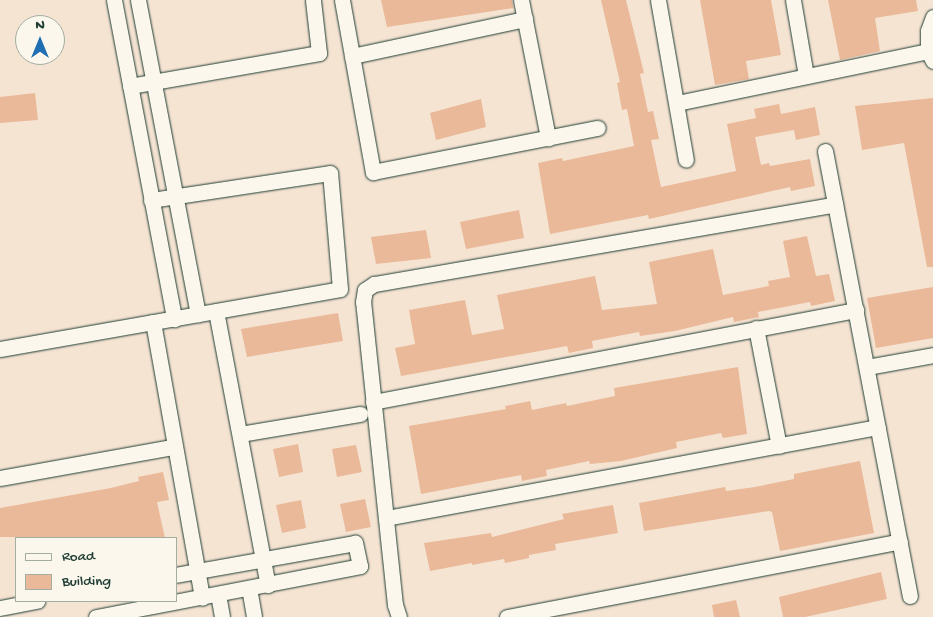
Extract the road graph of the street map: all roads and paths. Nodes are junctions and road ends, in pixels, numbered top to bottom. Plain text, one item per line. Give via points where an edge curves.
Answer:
1 (114, 0) edge
2 (138, 0) edge
3 (313, 0) edge
4 (342, 0) edge
5 (521, 0) edge
6 (658, 0) edge
7 (793, 0) edge
8 (933, 17) edge
9 (525, 19) junction
10 (352, 56) junction
11 (930, 56) edge
12 (806, 76) junction
13 (154, 82) junction
14 (130, 86) junction
15 (677, 103) junction
16 (598, 128) dead end
17 (548, 138) junction
18 (825, 151) dead end
19 (686, 160) dead end
20 (175, 196) junction
21 (151, 200) junction
22 (835, 204) junction
23 (856, 310) junction
24 (216, 311) junction
25 (198, 314) junction
26 (174, 319) junction
27 (153, 322) junction
28 (756, 328) junction
29 (0, 349) edge
30 (933, 355) edge
31 (867, 367) junction
32 (373, 402) junction
33 (360, 414) dead end
34 (878, 427) junction
35 (240, 434) junction
36 (779, 446) junction
37 (173, 447) junction
38 (0, 478) edge
39 (386, 518) junction
40 (900, 542) junction
41 (263, 559) junction
42 (197, 571) junction
43 (178, 575) edge
44 (268, 585) junction
45 (249, 588) junction
46 (218, 594) junction
47 (910, 596) dead end
48 (202, 598) junction
49 (32, 602) edge
50 (0, 608) edge
51 (96, 617) edge
52 (222, 617) edge
53 (254, 617) edge
54 (399, 617) edge
55 (507, 617) edge

1 - 14 street
2 - 13 street
3 - 13 street via 319,53
4 - 10 street
5 - 9 street
6 - 15 street
7 - 12 street
8 - 11 street via 928,31
9 - 10 street
9 - 17 street
10 - 17 street via 373,172
11 - 12 street
12 - 15 street
13 - 14 street
13 - 20 street
14 - 21 street
15 - 19 street
16 - 17 street
18 - 22 street
20 - 21 street
20 - 24 street via 330,173 340,289
20 - 25 street
21 - 26 street
22 - 23 street
22 - 32 street via 374,284 365,290 363,302
23 - 28 street
23 - 31 street
24 - 25 street
24 - 35 street
25 - 26 street
26 - 27 street
27 - 29 street
27 - 37 street
28 - 32 street
28 - 36 street
30 - 31 street
31 - 34 street
32 - 39 street
33 - 35 street
34 - 36 street
34 - 40 street
35 - 41 street
36 - 39 street
37 - 38 street
37 - 42 street
39 - 54 street
40 - 47 street
40 - 55 street
41 - 42 street
41 - 44 street
41 - 44 street via 355,542 360,566
42 - 43 street
42 - 48 street
44 - 45 street
45 - 46 street
45 - 53 street
46 - 48 street
46 - 52 street
48 - 51 street
49 - 50 street

